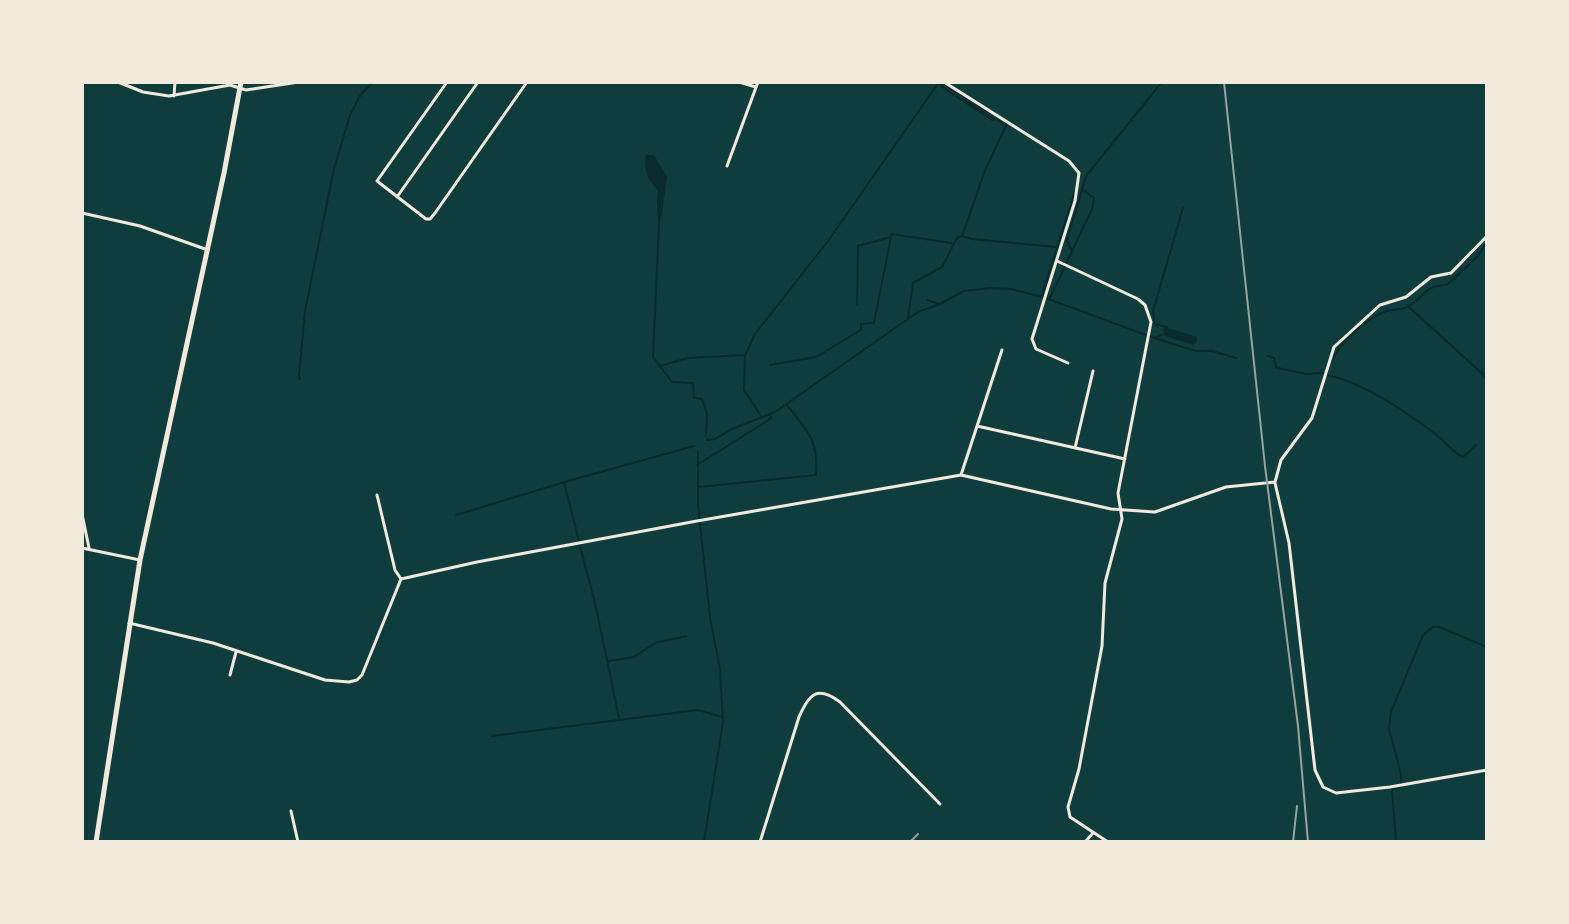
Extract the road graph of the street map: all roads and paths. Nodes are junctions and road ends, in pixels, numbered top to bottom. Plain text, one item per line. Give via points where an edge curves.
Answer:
1 (118, 82) edge
2 (175, 82) edge
3 (299, 82) edge
4 (447, 82) edge
5 (478, 82) edge
6 (527, 82) edge
7 (739, 82) edge
8 (944, 82) edge
9 (240, 85) edge
10 (757, 85) edge
11 (174, 96) junction
12 (727, 166) dead end
13 (397, 197) junction
14 (82, 213) edge
15 (1487, 236) edge
16 (208, 250) junction
17 (1057, 261) junction
18 (1002, 350) dead end
19 (1068, 363) dead end
20 (1093, 371) dead end
21 (977, 426) junction
22 (1075, 448) junction
23 (1125, 459) junction
24 (961, 475) junction
25 (1275, 482) junction
26 (377, 495) dead end
27 (1121, 509) junction
28 (82, 514) edge
29 (82, 548) edge
30 (89, 548) junction
31 (140, 560) junction
32 (401, 579) junction
33 (129, 623) junction
34 (237, 651) junction
35 (230, 675) dead end
36 (1487, 770) edge
37 (940, 804) dead end
38 (291, 811) dead end
39 (1093, 833) junction
40 (96, 842) edge
41 (298, 842) edge
42 (760, 842) edge
43 (1085, 842) edge
44 (1108, 842) edge

1 - 11 street
2 - 11 street
3 - 9 street
4 - 13 street via 377,181
5 - 13 street
6 - 13 street via 430,219
7 - 10 street
8 - 17 street via 1069,161 1079,173
9 - 11 street
9 - 16 main road
10 - 12 street
14 - 16 street
15 - 25 street via 1451,273 1431,277 1406,297 1380,305 1334,347 1312,418 1281,460
16 - 31 main road
17 - 19 street via 1033,345
17 - 23 street via 1138,299 1148,311 1149,335
18 - 21 street
20 - 22 street
21 - 22 street
21 - 24 street
22 - 23 street
23 - 27 street via 1118,493
24 - 27 street
24 - 32 street
25 - 27 street via 1226,487 1155,512
25 - 36 street via 1289,543 1315,770 1323,787 1336,793
26 - 32 street
27 - 39 street via 1105,583 1101,658 1068,807 1070,817
28 - 30 street
29 - 30 street
30 - 31 street
31 - 33 main road
32 - 34 street via 357,680 325,680
33 - 34 street
33 - 40 main road
34 - 35 street
37 - 42 street via 840,702 819,693 805,702 799,717
38 - 41 street
39 - 43 street
39 - 44 street

